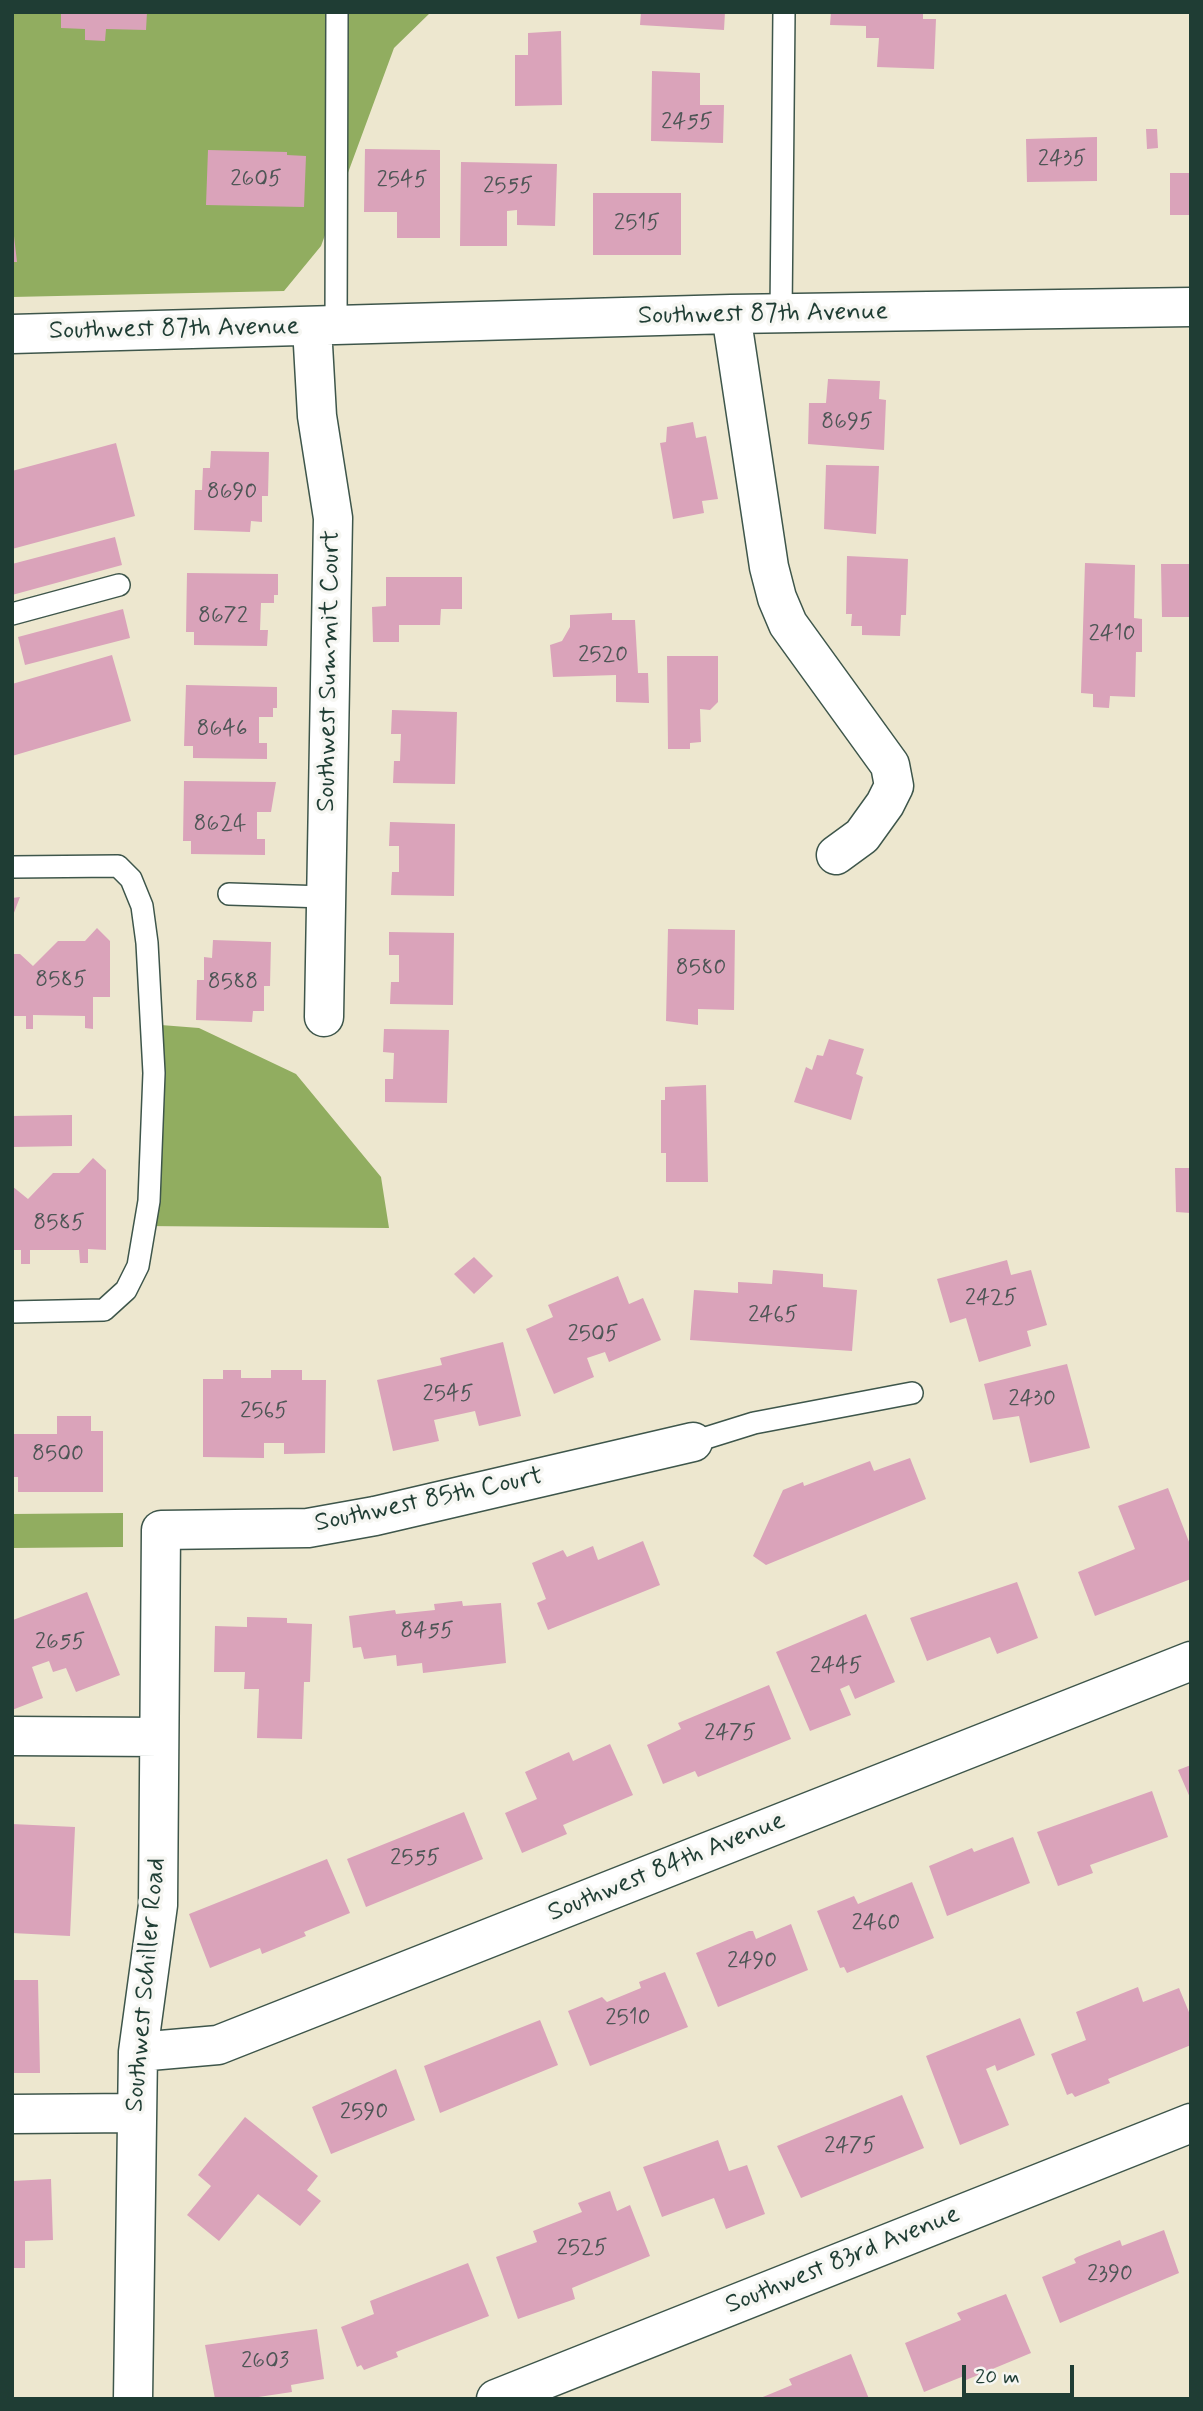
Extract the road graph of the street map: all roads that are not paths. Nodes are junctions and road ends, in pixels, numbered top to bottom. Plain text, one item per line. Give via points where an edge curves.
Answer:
1 (337, 12) edge
2 (784, 12) edge
3 (1191, 307) edge
4 (731, 314) junction
5 (781, 314) junction
6 (324, 327) junction
7 (12, 334) edge
8 (119, 585) dead end
9 (12, 614) edge
10 (836, 855) dead end
11 (12, 867) edge
12 (229, 894) dead end
13 (325, 897) junction
14 (324, 1017) dead end
15 (12, 1312) edge
16 (912, 1393) dead end
17 (693, 1442) joint
18 (161, 1530) joint
19 (1191, 1661) edge
20 (12, 1736) edge
21 (159, 1737) junction
22 (138, 2052) junction
23 (135, 2113) junction
24 (12, 2114) edge
25 (1191, 2123) edge
26 (133, 2399) edge
27 (496, 2399) edge

1 - 6 lane, Southwest 87th Avenue
2 - 5 lane
3 - 5 street, Southwest 87th Avenue
4 - 5 street, Southwest 87th Avenue
4 - 6 street, Southwest 87th Avenue
4 - 10 street via 777,598 788,624 890,765 894,786 885,804 862,836
6 - 7 street, Southwest 87th Avenue
6 - 13 street, Southwest Summit Court via 317,416 333,518
8 - 9 lane
11 - 15 lane via 118,866 131,880 142,906 147,943 154,1139 144,1240 126,1290 104,1310
12 - 13 lane
13 - 14 street, Southwest Summit Court
16 - 17 lane via 754,1423
17 - 18 street, Southwest 85th Court via 308,1528
18 - 21 street, Southwest Schiller Road
19 - 22 street, Southwest 84th Avenue via 218,2045
20 - 21 street
21 - 22 street, Southwest Schiller Road via 158,1905
22 - 23 street, Southwest Schiller Road
23 - 24 street
23 - 26 street, Southwest Schiller Road
25 - 27 street, Southwest 83rd Avenue

